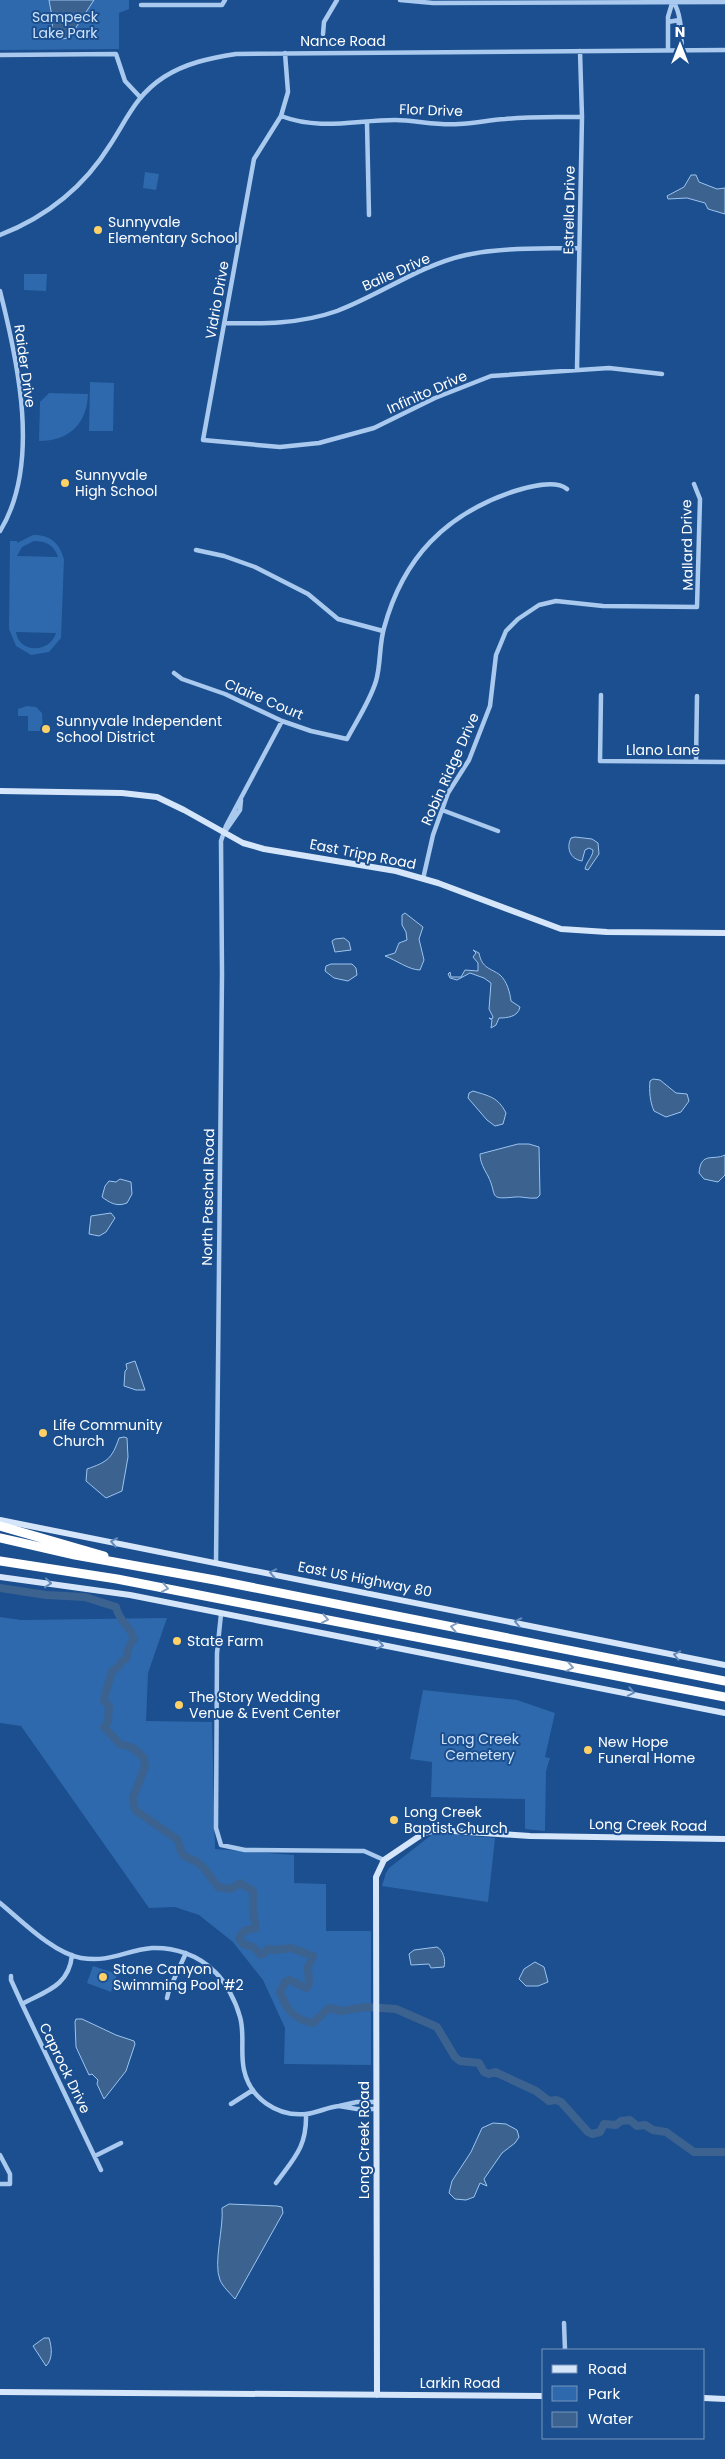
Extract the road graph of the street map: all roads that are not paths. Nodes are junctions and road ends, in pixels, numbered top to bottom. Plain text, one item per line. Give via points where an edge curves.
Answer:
1 (225, 0) edge
2 (337, 0) edge
3 (400, 0) edge
4 (541, 1) edge
5 (673, 1) edge
6 (725, 2) edge
7 (141, 5) dead end
8 (679, 20) junction
9 (668, 22) junction
10 (323, 34) dead end
11 (668, 50) junction
12 (682, 50) junction
13 (725, 50) edge
14 (580, 51) junction
15 (284, 53) junction
16 (0, 55) edge
17 (140, 97) junction
18 (281, 116) junction
19 (582, 117) junction
20 (367, 123) junction
21 (369, 214) dead end
22 (0, 234) edge
23 (579, 248) junction
24 (0, 291) edge
25 (224, 323) junction
26 (578, 369) junction
27 (662, 374) dead end
28 (203, 440) joint
29 (694, 484) dead end
30 (567, 490) dead end
31 (0, 531) edge
32 (196, 550) dead end
33 (697, 607) joint
34 (383, 631) junction
35 (174, 673) dead end
36 (601, 694) dead end
37 (697, 696) dead end
38 (282, 721) junction
39 (696, 762) junction
40 (725, 762) edge
41 (0, 791) edge
42 (442, 810) junction
43 (498, 831) dead end
44 (224, 834) junction
45 (423, 879) junction
46 (725, 933) edge
47 (0, 1520) edge
48 (0, 1526) edge
49 (0, 1538) edge
50 (0, 1561) edge
51 (216, 1562) junction
52 (121, 1563) junction
53 (0, 1566) edge
54 (0, 1578) edge
55 (117, 1579) junction
56 (221, 1614) junction
57 (725, 1665) edge
58 (725, 1681) edge
59 (725, 1697) edge
60 (725, 1712) edge
61 (725, 1839) edge
62 (384, 1860) junction
63 (0, 1903) edge
64 (186, 1953) junction
65 (72, 1955) junction
66 (11, 1976) dead end
67 (167, 1998) dead end
68 (22, 2004) junction
69 (253, 2090) junction
70 (231, 2104) dead end
71 (376, 2106) junction
72 (306, 2114) junction
73 (121, 2143) dead end
74 (0, 2155) edge
75 (95, 2156) junction
76 (101, 2170) dead end
77 (276, 2183) dead end
78 (0, 2184) edge
79 (564, 2323) dead end
80 (565, 2349) edge
81 (0, 2392) edge
82 (377, 2395) junction
83 (542, 2396) edge
84 (705, 2398) edge
85 (725, 2399) edge

1 - 7 street via 222,5
2 - 10 street via 324,22
3 - 4 street via 433,3
4 - 5 street
5 - 6 street
5 - 8 street
5 - 9 street
8 - 9 street
8 - 12 street
9 - 11 street
11 - 12 street, Nance Road
11 - 14 street, Nance Road
12 - 13 street, Nance Road
14 - 15 street, Nance Road
14 - 19 street, Estrella Drive
15 - 17 street, Nance Road via 236,54 204,59 163,77
15 - 18 street, Vidrio Drive via 289,84
16 - 17 street via 116,54 125,81
17 - 22 street, Nance Road via 82,184 20,227
18 - 20 street, Flor Drive via 319,124
18 - 25 street, Vidrio Drive via 254,159
19 - 20 street, Flor Drive via 506,118 430,125 395,120
19 - 23 street, Estrella Drive
20 - 21 street
23 - 25 street, Baile Drive via 465,255 338,310 304,321
23 - 26 street, Estrella Drive
24 - 31 street, Raider Drive via 16,360 22,436 21,471 15,502
25 - 28 street, Vidrio Drive
26 - 27 street, Infinito Drive via 609,368
26 - 28 street, Infinito Drive via 491,376 374,428 319,443 280,448
29 - 33 street, Mallard Drive via 700,499
30 - 34 street via 559,485 537,486 494,498 464,514 434,536 410,565 394,597
32 - 34 street via 255,567 308,594 338,619
33 - 42 street, Robin Ridge Drive via 603,606 556,601 539,604 518,619 506,631 496,655 490,706 469,760 448,793
34 - 38 street, Claire Court via 376,682 346,739
35 - 38 street, Claire Court
36 - 39 street, Llano Lane via 600,761
37 - 39 street
38 - 44 street via 240,800 240,810
39 - 40 street, Llano Lane
41 - 44 street, East Tripp Road via 122,793 157,797
42 - 43 street
42 - 45 street, Robin Ridge Drive
44 - 45 street, East Tripp Road via 264,849 387,869
44 - 51 street, North Paschal Road via 221,841
45 - 46 street, East Tripp Road via 562,929
51 -> 47 street, East US Highway 80
48 - 52 highway
49 - 52 highway
50 - 55 highway
57 -> 51 street, East US Highway 80
58 -> 52 highway
53 - 55 highway
54 -> 56 street via 130,1595
55 -> 59 highway
56 -> 60 street
56 - 62 street via 217,1653 216,1828 221,1845 245,1850 364,1851
61 - 62 street, Long Creek Road via 530,1836 436,1830 424,1833
62 - 71 street, Long Creek Road via 376,1878
63 - 65 street via 54,1946
64 - 65 street via 151,1948 112,1959 96,1960
64 - 67 street
64 - 69 street via 214,1971 232,1998 240,2016 244,2069
65 - 68 street via 65,1979
66 - 68 street, Caprock Drive
68 - 75 street, Caprock Drive
69 - 70 street
69 - 72 street via 268,2106
71 - 72 street via 339,2106
71 - 82 street, Long Creek Road
72 - 77 street via 307,2133 302,2146
73 - 75 street
74 - 78 street via 10,2174 10,2184
75 - 76 street, Caprock Drive
79 - 80 street
81 - 82 street
82 - 83 street, Larkin Road
84 - 85 street

